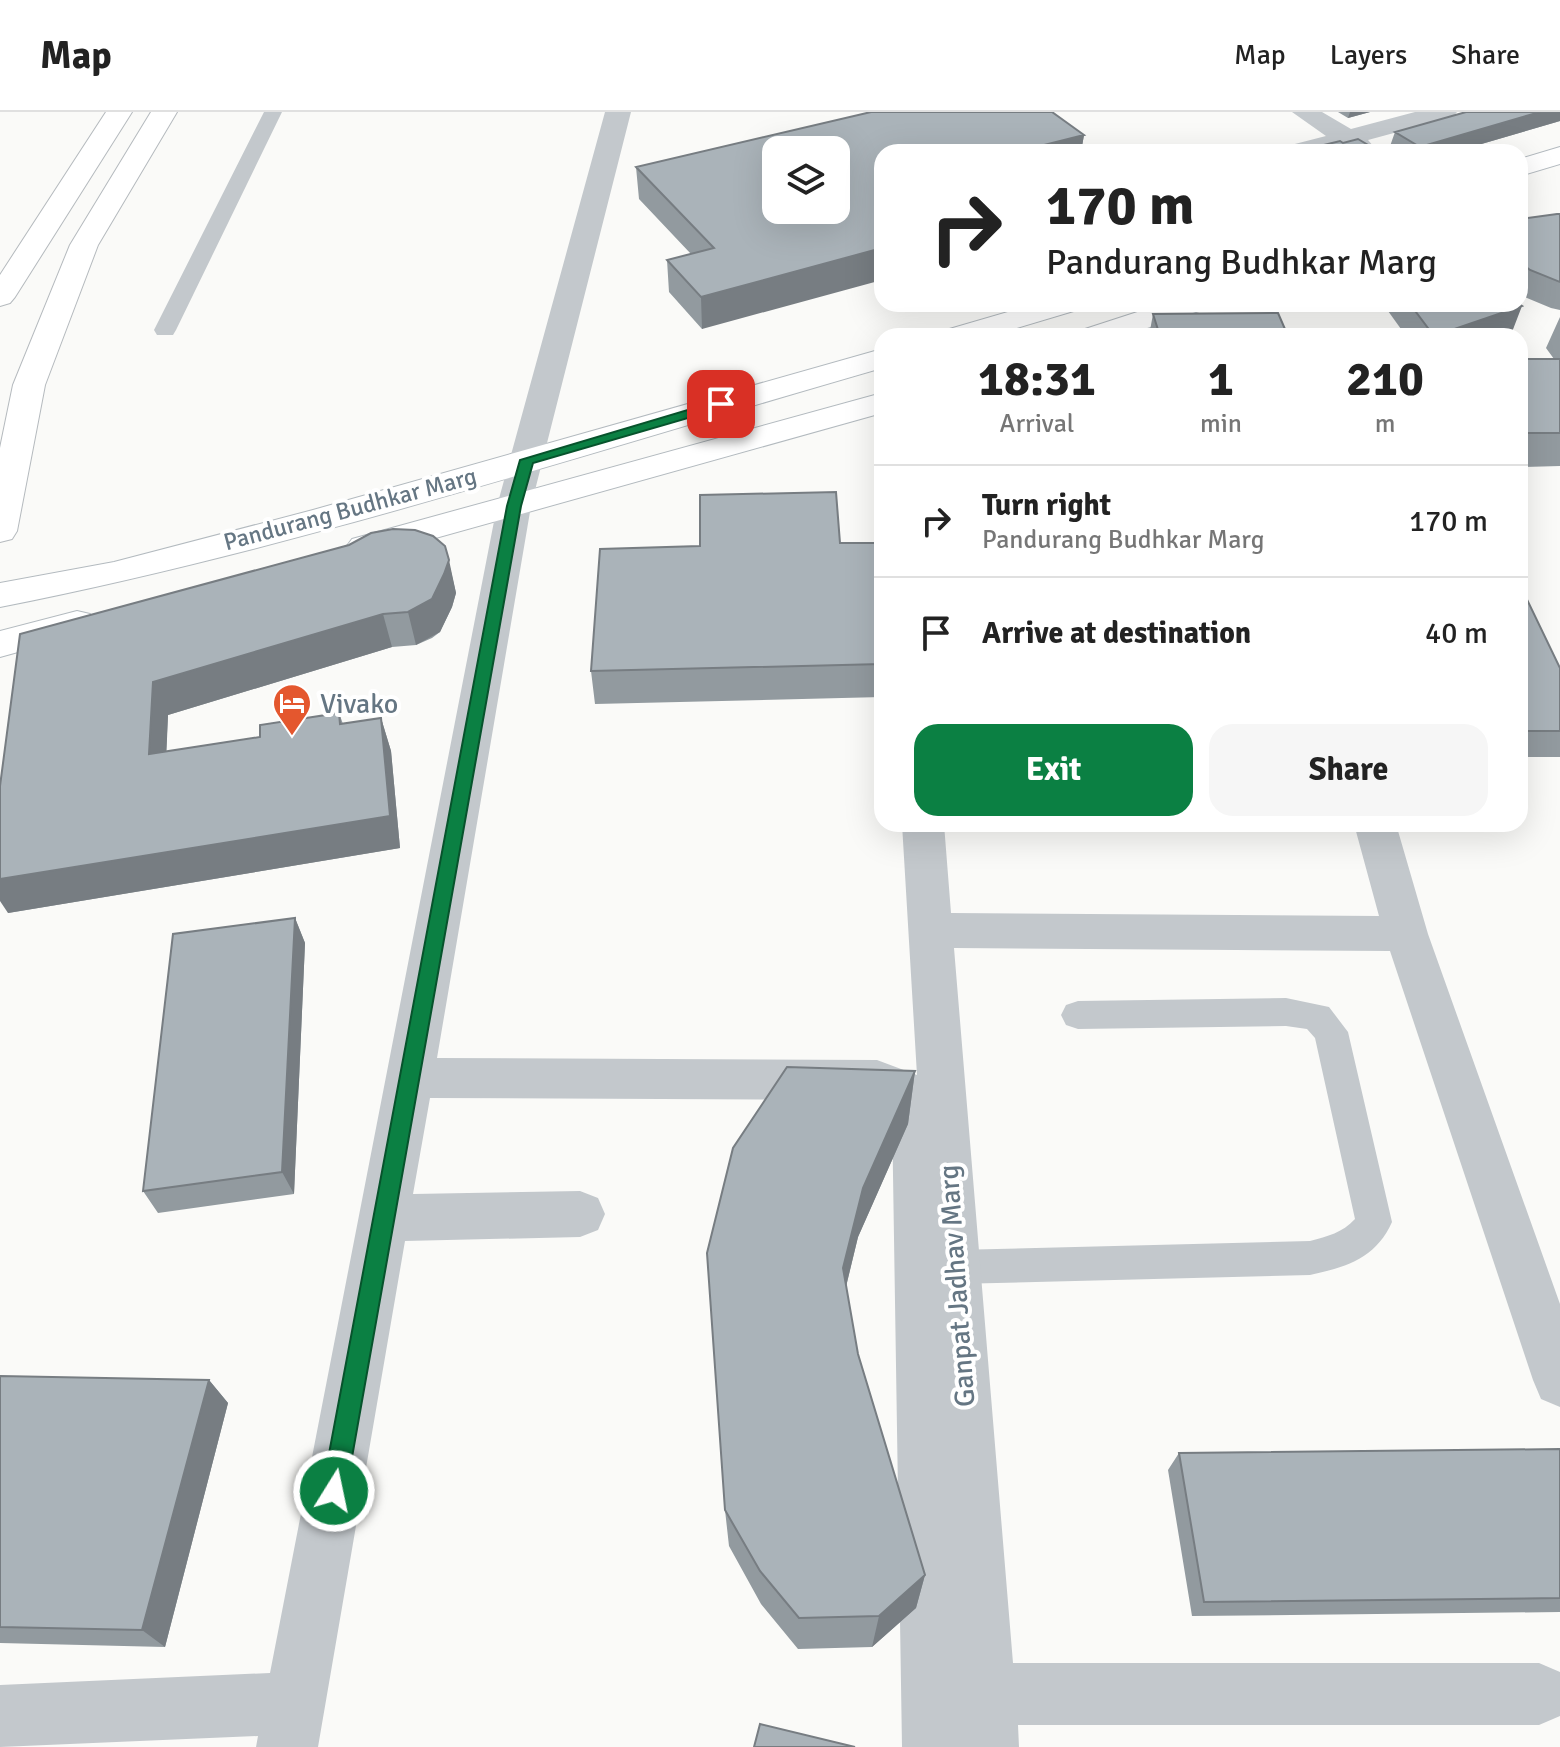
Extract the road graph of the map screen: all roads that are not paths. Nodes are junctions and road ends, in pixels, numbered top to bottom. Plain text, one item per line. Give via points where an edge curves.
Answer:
1 (119, 112) edge
2 (164, 112) edge
3 (273, 112) edge
4 (618, 112) edge
5 (1305, 112) edge
6 (1444, 112) edge
7 (1347, 138) junction
8 (1325, 144) edge
9 (1357, 144) edge
10 (1560, 155) edge
11 (1528, 165) edge
12 (0, 297) edge
13 (1039, 312) edge
14 (1065, 312) edge
15 (1166, 312) edge
16 (984, 328) edge
17 (1082, 328) edge
18 (1116, 328) edge
19 (165, 330) dead end
20 (874, 360) edge
21 (874, 405) edge
22 (527, 460) junction
23 (514, 506) junction
24 (0, 531) edge
25 (334, 555) edge
26 (0, 595) edge
27 (106, 615) edge
28 (0, 644) edge
29 (924, 832) edge
30 (1377, 832) edge
31 (931, 930) junction
32 (1406, 934) junction
33 (1078, 1015) dead end
34 (409, 1078) junction
35 (580, 1214) dead end
36 (384, 1218) junction
37 (954, 1267) junction
38 (1560, 1380) edge
39 (1539, 1694) dead end
40 (0, 1716) edge
41 (986, 1721) edge
42 (291, 1725) edge
43 (933, 1747) edge

1 - 12 main road
2 - 24 main road via 84,245 29,385
3 - 19 lane
4 - 22 street
5 - 7 street
6 - 7 street
7 - 8 street
7 - 9 street
10 - 11 main road
13 - 16 main road
14 - 17 main road
15 - 18 main road
20 - 22 main road, Pandurang Budhkar Marg
21 - 23 main road, Pandurang Budhkar Marg
22 - 23 street
22 - 26 main road, Pandurang Budhkar Marg via 129,569
23 - 25 main road, Pandurang Budhkar Marg
23 - 34 street
27 - 28 main road
29 - 31 street, Ganpat Jadhav Marg
30 - 32 street
31 - 32 street
31 - 37 street, Ganpat Jadhav Marg
32 - 38 street
33 - 37 lane via 1286,1012 1317,1017 1331,1032 1374,1222 1364,1240 1310,1258
34 - 36 street
34 - 43 street via 877,1080 905,1091 916,1107
35 - 36 street
36 - 42 street
37 - 41 street, Ganpat Jadhav Marg
39 - 41 street
40 - 42 street

